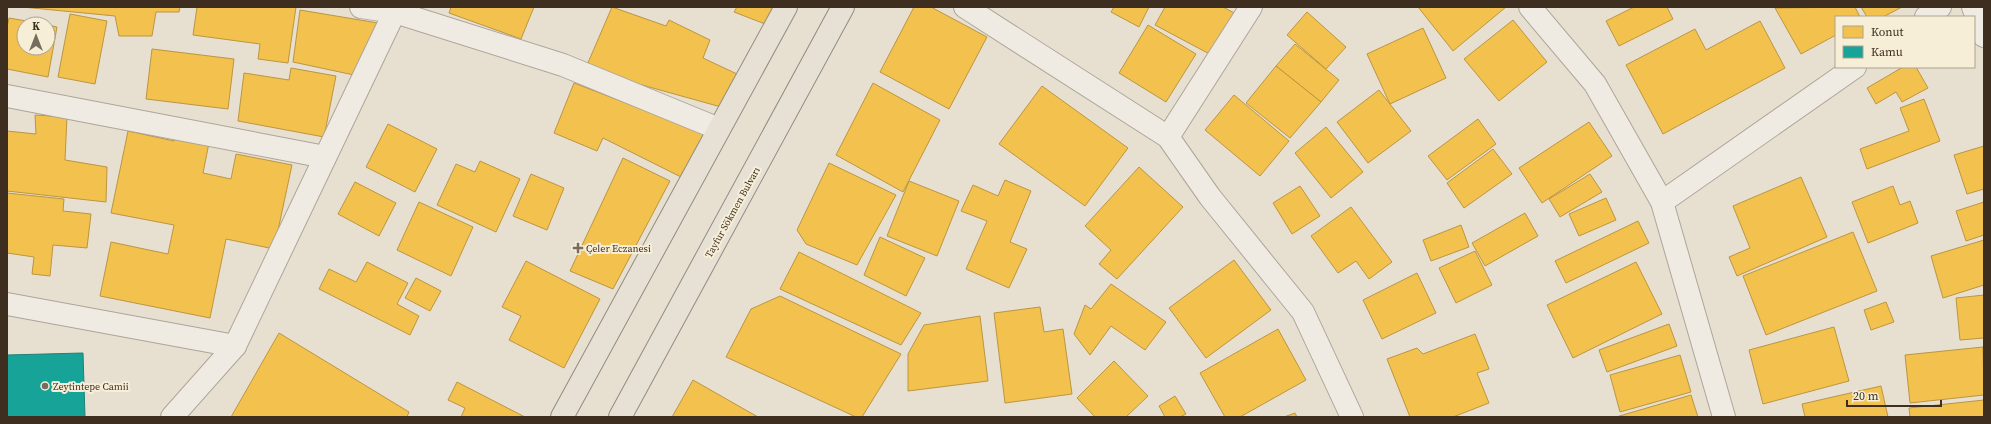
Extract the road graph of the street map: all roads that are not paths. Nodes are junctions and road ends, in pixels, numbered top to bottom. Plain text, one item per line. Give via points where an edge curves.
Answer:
1 (361, 7) edge
2 (786, 7) edge
3 (843, 7) edge
4 (965, 7) edge
5 (1251, 7) edge
6 (1530, 7) edge
7 (1940, 7) edge
8 (1973, 7) edge
9 (396, 10) edge
10 (1927, 16) edge
11 (1984, 36) edge
12 (1854, 68) edge
13 (7, 96) edge
14 (719, 128) junction
15 (1168, 137) junction
16 (325, 157) junction
17 (1662, 202) junction
18 (7, 304) edge
19 (235, 346) junction
20 (172, 417) edge
21 (562, 417) edge
22 (620, 417) edge
23 (1352, 417) edge
24 (1724, 417) edge

1 - 9 street
2 - 14 main road
3 - 22 main road, Tayfur Sökmen Bulvarı
4 - 15 street
5 - 15 street
6 - 17 street via 1595,84
7 - 10 street
8 - 11 street
9 - 14 street via 563,65
9 - 16 street
12 - 17 street
13 - 16 street
14 - 21 main road
15 - 23 street via 1210,196 1303,312
16 - 19 street
17 - 24 street
18 - 19 street
19 - 20 street

